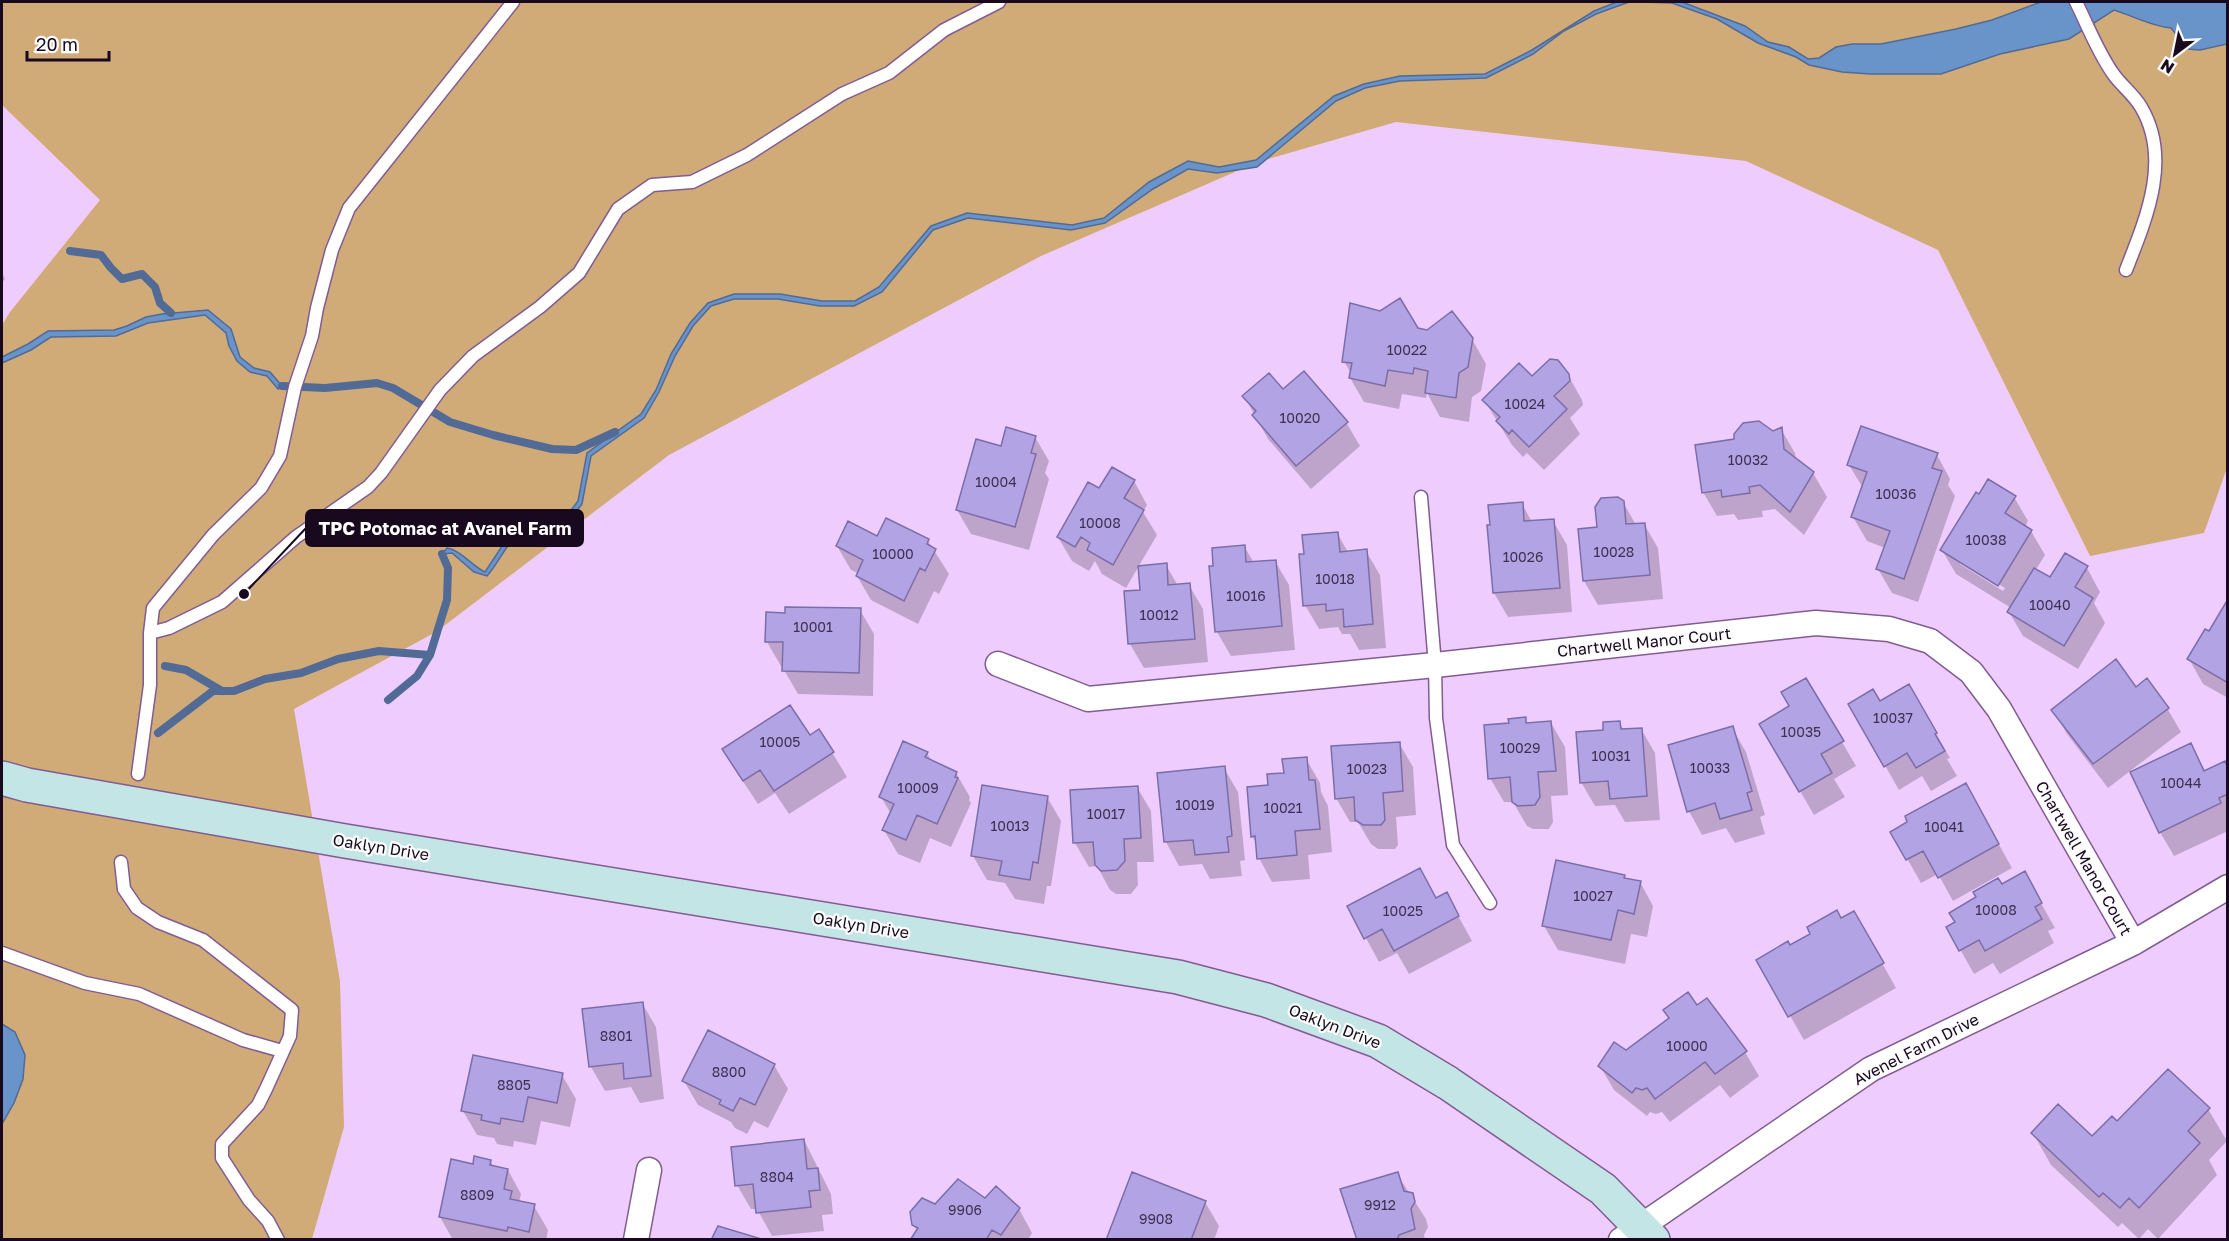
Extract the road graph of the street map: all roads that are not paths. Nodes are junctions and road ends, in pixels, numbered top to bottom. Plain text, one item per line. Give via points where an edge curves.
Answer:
1 (513, 2) edge
2 (999, 2) edge
3 (2076, 2) edge
4 (2126, 270) dead end
5 (1421, 497) dead end
6 (150, 633) junction
7 (998, 664) dead end
8 (1435, 665) junction
9 (138, 774) dead end
10 (2, 777) edge
11 (121, 862) dead end
12 (2228, 887) edge
13 (1490, 903) dead end
14 (2133, 943) junction
15 (2, 953) edge
16 (282, 1051) junction
17 (649, 1170) dead end
18 (1638, 1235) edge
19 (278, 1239) edge
20 (636, 1239) edge

1 - 6 lane via 349,208 332,250 280,456 261,488 213,535 153,608
2 - 6 lane via 944,30 889,73 842,94 747,155 692,182 652,185 618,209 579,273 473,356 440,390 368,487 296,537 222,602
3 - 4 lane via 2114,74 2141,106 2152,134 2154,190
5 - 8 lane
6 - 9 lane via 150,685
7 - 8 street, Chartwell Manor Court via 1088,699
8 - 13 lane via 1436,718 1453,845
8 - 14 street, Chartwell Manor Court via 1816,623 1890,628 1930,641 1971,672 1999,710
10 - 18 street, Oaklyn Drive via 27,785 345,841 1178,977 1266,999 1378,1041 1448,1083 1603,1190
11 - 16 lane via 124,889 137,908 158,922 203,940 292,1010 290,1036
12 - 14 street, Avenel Farm Drive
14 - 18 street, Avenel Farm Drive via 1871,1069
15 - 16 lane via 85,983 139,994 243,1040
16 - 19 lane via 258,1105 222,1144 222,1158
17 - 20 street

